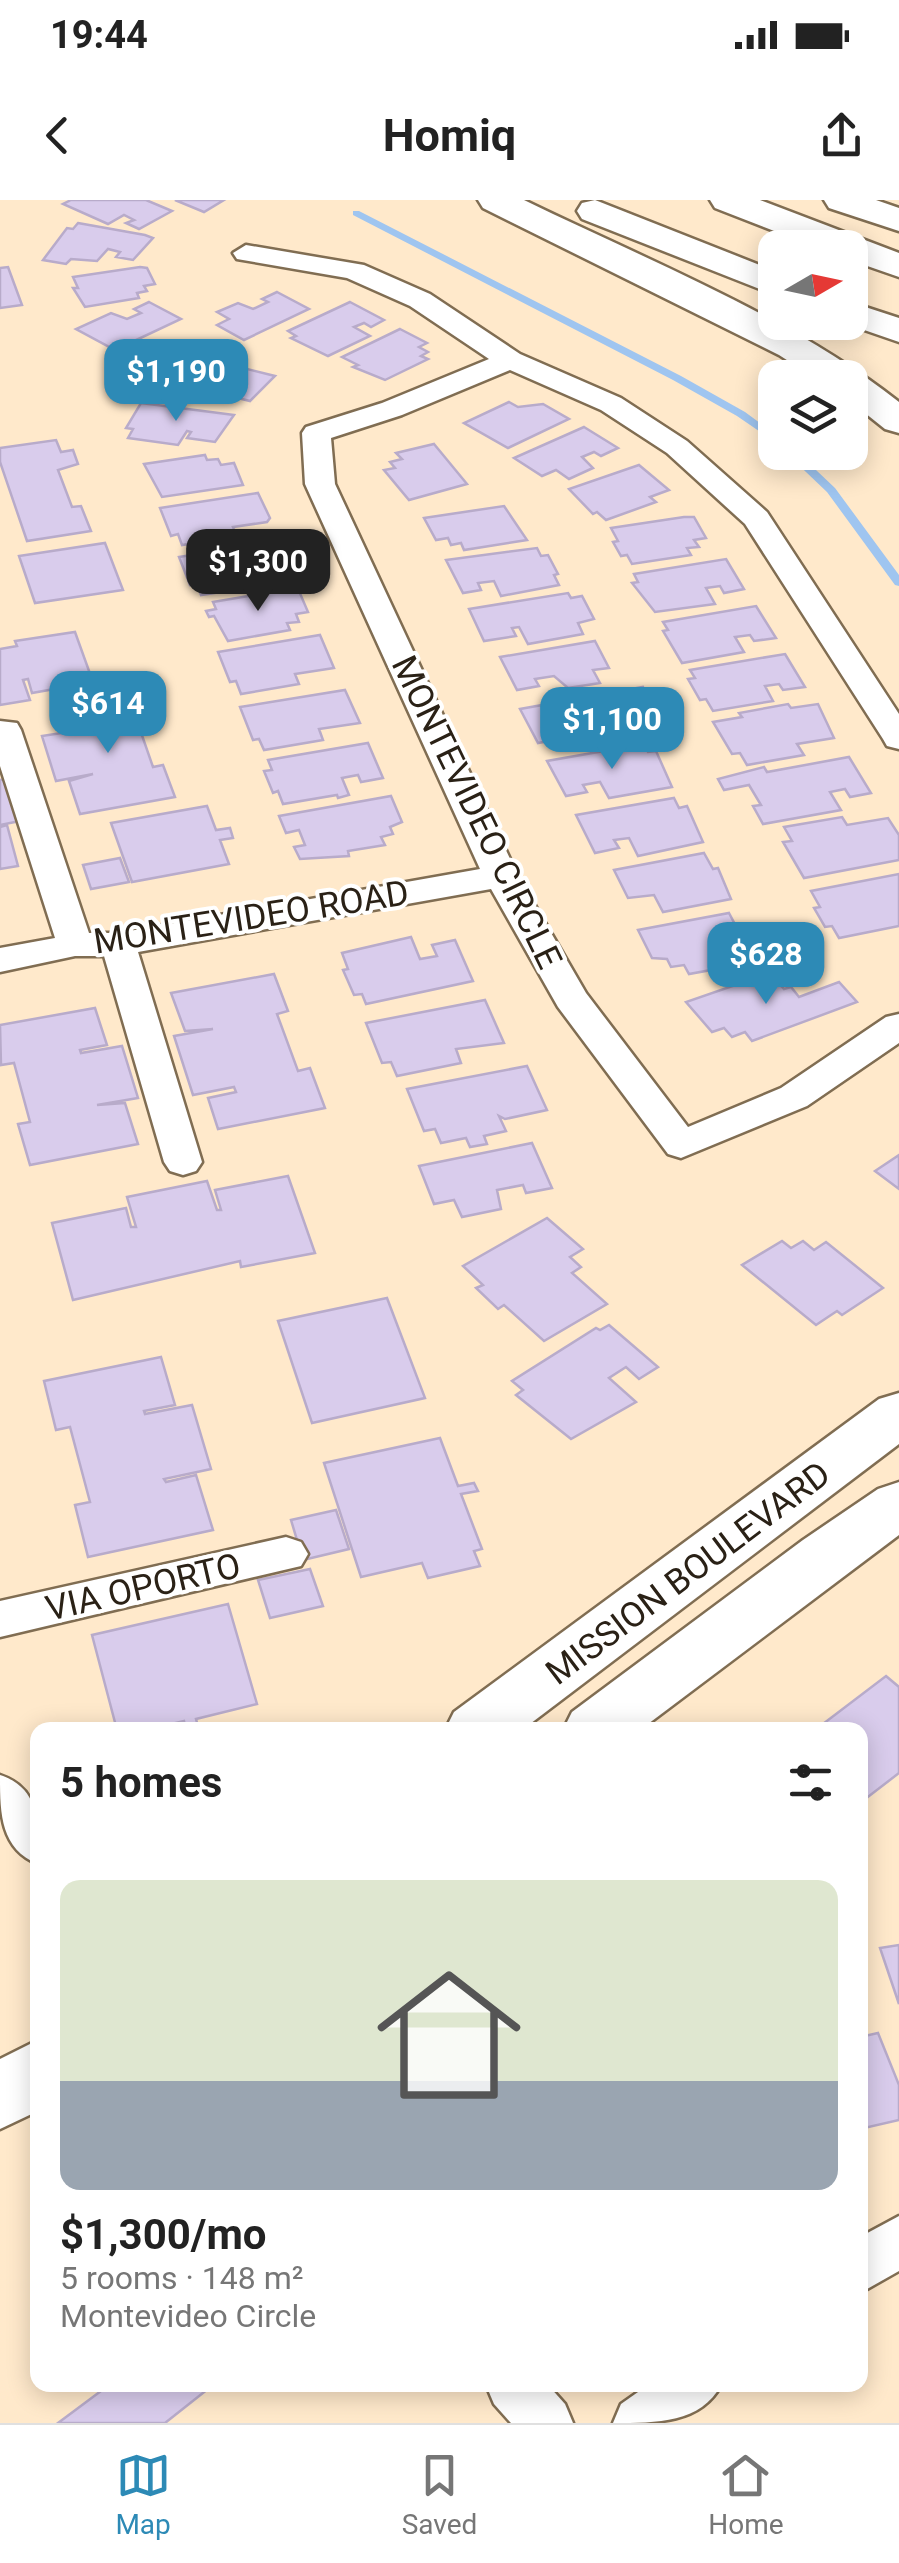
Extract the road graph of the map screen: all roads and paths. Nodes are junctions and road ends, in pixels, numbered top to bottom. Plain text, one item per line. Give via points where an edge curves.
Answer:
1 (496, 200) edge
2 (569, 200) edge
3 (728, 200) edge
4 (842, 200) edge
5 (899, 220) edge
6 (246, 254) dead end
7 (899, 266) edge
8 (758, 277) edge
9 (868, 320) edge
10 (899, 332) edge
11 (510, 360) junction
12 (814, 360) edge
13 (868, 397) edge
14 (899, 422) edge
15 (5, 730) dead end
16 (899, 739) edge
17 (501, 876) junction
18 (118, 944) junction
19 (75, 945) junction
20 (0, 960) edge
21 (899, 1026) edge
22 (183, 1162) dead end
23 (899, 1414) edge
24 (899, 1505) edge
25 (286, 1554) dead end
26 (0, 1620) edge
27 (487, 1722) edge
28 (605, 1722) edge
29 (0, 1794) edge
30 (30, 1833) edge
31 (30, 2077) edge
32 (0, 2098) edge
33 (899, 2240) edge
34 (868, 2262) edge
35 (519, 2392) edge
36 (684, 2392) edge
37 (546, 2423) edge
38 (640, 2423) edge

1 - 12 main road
2 - 8 main road
3 - 7 main road
4 - 5 main road
6 - 11 street via 354,271 420,300
9 - 10 main road
11 - 16 street via 611,404 677,446 756,518
11 - 17 street, MONTEVIDEO CIRCLE via 316,432 320,484
13 - 14 main road
15 - 19 street
17 - 18 street, MONTEVIDEO ROAD
17 - 21 street, MONTEVIDEO CIRCLE via 571,1000 681,1145 794,1097
18 - 19 street, MONTEVIDEO ROAD
18 - 22 street
19 - 20 street, MONTEVIDEO ROAD
23 - 27 main road, MISSION BOULEVARD
24 - 28 main road, MISSION BOULEVARD
25 - 26 street, VIA OPORTO
29 - 30 street
31 - 32 main road
33 - 34 street
35 - 37 street
36 - 38 street

